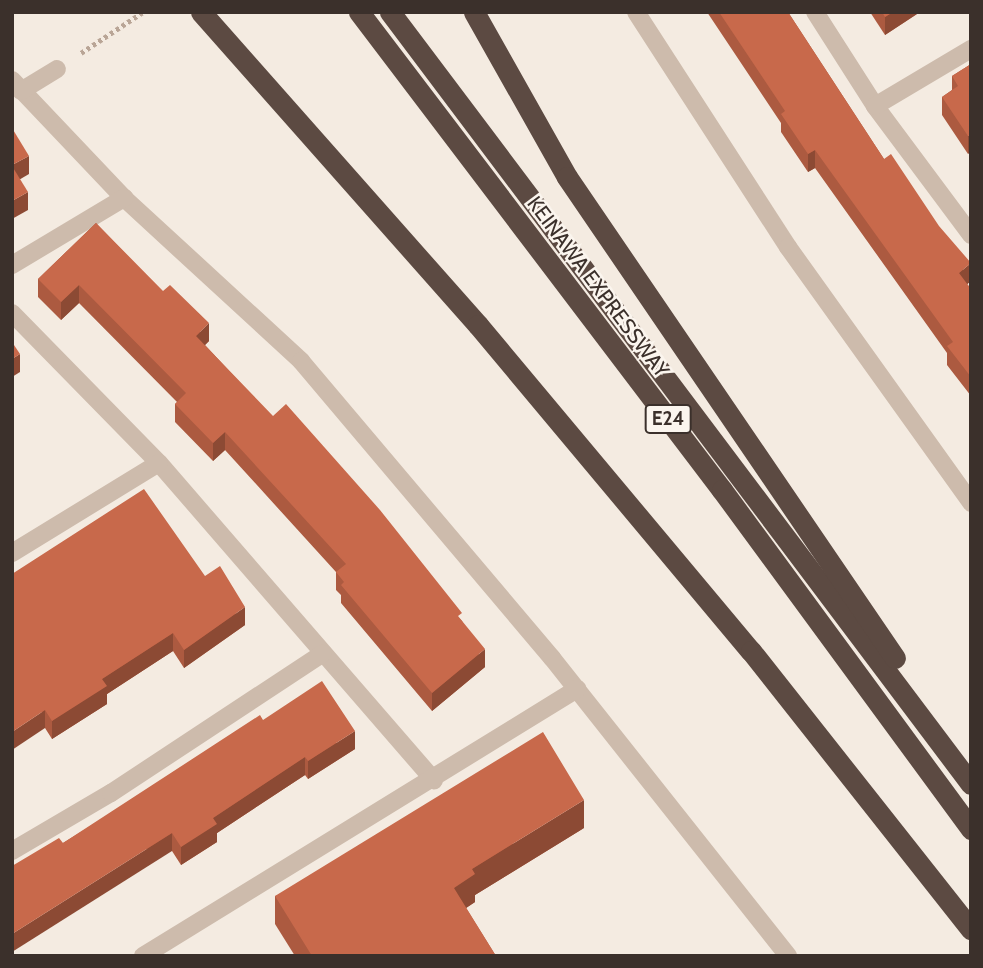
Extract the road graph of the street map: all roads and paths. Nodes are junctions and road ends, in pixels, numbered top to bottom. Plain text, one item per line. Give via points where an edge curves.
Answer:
1 (143, 12) edge
2 (201, 12) edge
3 (359, 12) edge
4 (390, 12) edge
5 (474, 12) edge
6 (636, 12) edge
7 (815, 12) edge
8 (971, 49) edge
9 (57, 69) joint
10 (17, 85) edge
11 (876, 106) junction
12 (124, 198) junction
13 (971, 235) edge
14 (12, 265) edge
15 (12, 313) edge
16 (159, 463) junction
17 (971, 503) edge
18 (12, 553) edge
19 (322, 654) junction
20 (577, 689) junction
21 (971, 770) edge
22 (435, 781) junction
23 (971, 785) edge
24 (971, 829) edge
25 (12, 851) edge
26 (971, 930) edge
27 (144, 956) edge
28 (788, 956) edge

1 - 9 path
2 - 26 highway via 504,356 751,651
3 - 24 highway, KEINAWA EXPRESSWAY / E24 via 722,490
4 - 23 highway, KEINAWA EXPRESSWAY / E24
5 - 21 highway via 568,177
6 - 17 street via 788,247
7 - 11 street
8 - 11 street
9 - 10 street
10 - 12 street
11 - 13 street
12 - 14 street
12 - 20 street via 302,361
15 - 16 street
16 - 18 street
16 - 19 street
19 - 22 street
19 - 25 street via 111,793
20 - 22 street
20 - 28 street
22 - 27 street

